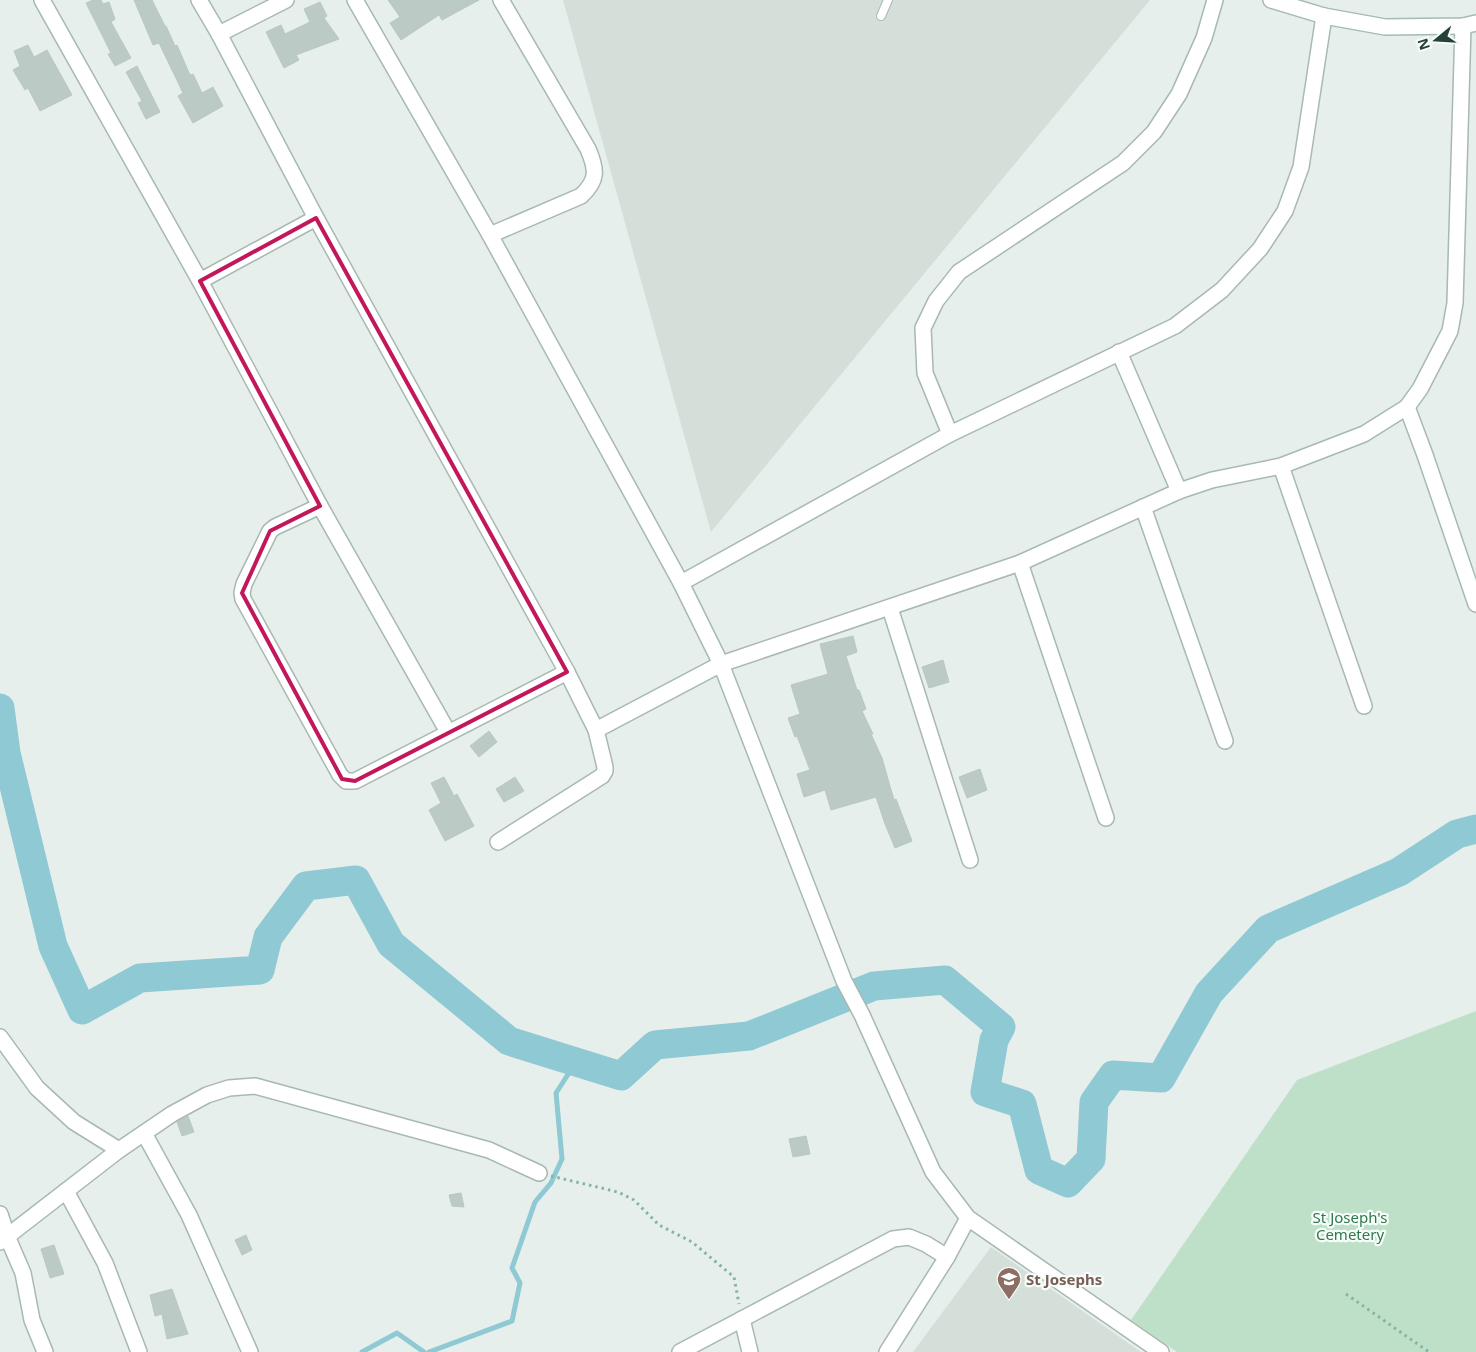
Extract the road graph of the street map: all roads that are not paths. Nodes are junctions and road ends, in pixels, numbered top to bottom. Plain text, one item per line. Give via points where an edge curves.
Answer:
1 (42, 0) edge
2 (199, 0) edge
3 (286, 0) edge
4 (355, 0) edge
5 (501, 0) edge
6 (888, 0) edge
7 (1215, 0) edge
8 (1271, 0) edge
9 (881, 16) dead end
10 (1324, 16) junction
11 (1470, 25) edge
12 (219, 34) junction
13 (316, 218) junction
14 (490, 235) junction
15 (200, 281) junction
16 (1119, 352) junction
17 (1407, 407) junction
18 (950, 434) junction
19 (1281, 466) junction
20 (1179, 491) junction
21 (320, 506) junction
22 (1143, 507) junction
23 (1020, 563) junction
24 (681, 583) junction
25 (1476, 604) edge
26 (890, 608) junction
27 (721, 664) junction
28 (567, 672) junction
29 (1364, 706) dead end
30 (596, 730) junction
31 (448, 732) junction
32 (1225, 741) dead end
33 (1106, 818) dead end
34 (498, 842) dead end
35 (970, 860) dead end
36 (0, 1038) edge
37 (144, 1133) junction
38 (119, 1150) junction
39 (539, 1173) dead end
40 (66, 1191) junction
41 (0, 1214) edge
42 (968, 1218) junction
43 (4, 1239) edge
44 (947, 1257) junction
45 (742, 1320) junction
46 (45, 1352) edge
47 (139, 1352) edge
48 (250, 1352) edge
49 (680, 1352) edge
50 (750, 1352) edge
51 (887, 1352) edge
52 (1161, 1352) edge

1 - 15 street
2 - 12 street
3 - 12 street
4 - 14 street
5 - 14 street via 588,149 594,162 594,174 590,188 581,196
6 - 9 lane
7 - 18 street via 1201,46 1179,94 1154,132 1123,163 959,272 936,300 923,328 925,373
8 - 10 street
10 - 11 street via 1385,27
10 - 16 street via 1301,167 1285,211 1260,249 1222,290 1175,326
11 - 17 street via 1455,303 1450,331 1420,390
12 - 13 street
13 - 15 street
13 - 28 street
14 - 24 street
15 - 21 street
16 - 18 street
16 - 20 street
17 - 19 street via 1364,434
17 - 25 street
18 - 24 street
19 - 20 street via 1212,480
19 - 29 street
20 - 22 street
21 - 31 street
21 - 31 street via 270,531 242,593 340,775 346,781 355,781
22 - 23 street
22 - 32 street
23 - 26 street
23 - 33 street
24 - 27 street
26 - 27 street
26 - 35 street
27 - 30 street
27 - 42 street via 844,982 932,1172
28 - 30 street
28 - 31 street
30 - 34 street via 605,767 602,776
36 - 38 street via 37,1088 74,1122
37 - 38 street
37 - 39 street via 207,1094 255,1086 489,1150
37 - 48 street via 190,1215
38 - 40 street
40 - 43 street
40 - 47 street via 105,1263
41 - 43 street
42 - 44 street
42 - 52 street
43 - 46 street via 23,1273 32,1320
44 - 45 street via 908,1237 893,1239
44 - 51 street
45 - 49 street
45 - 50 street

